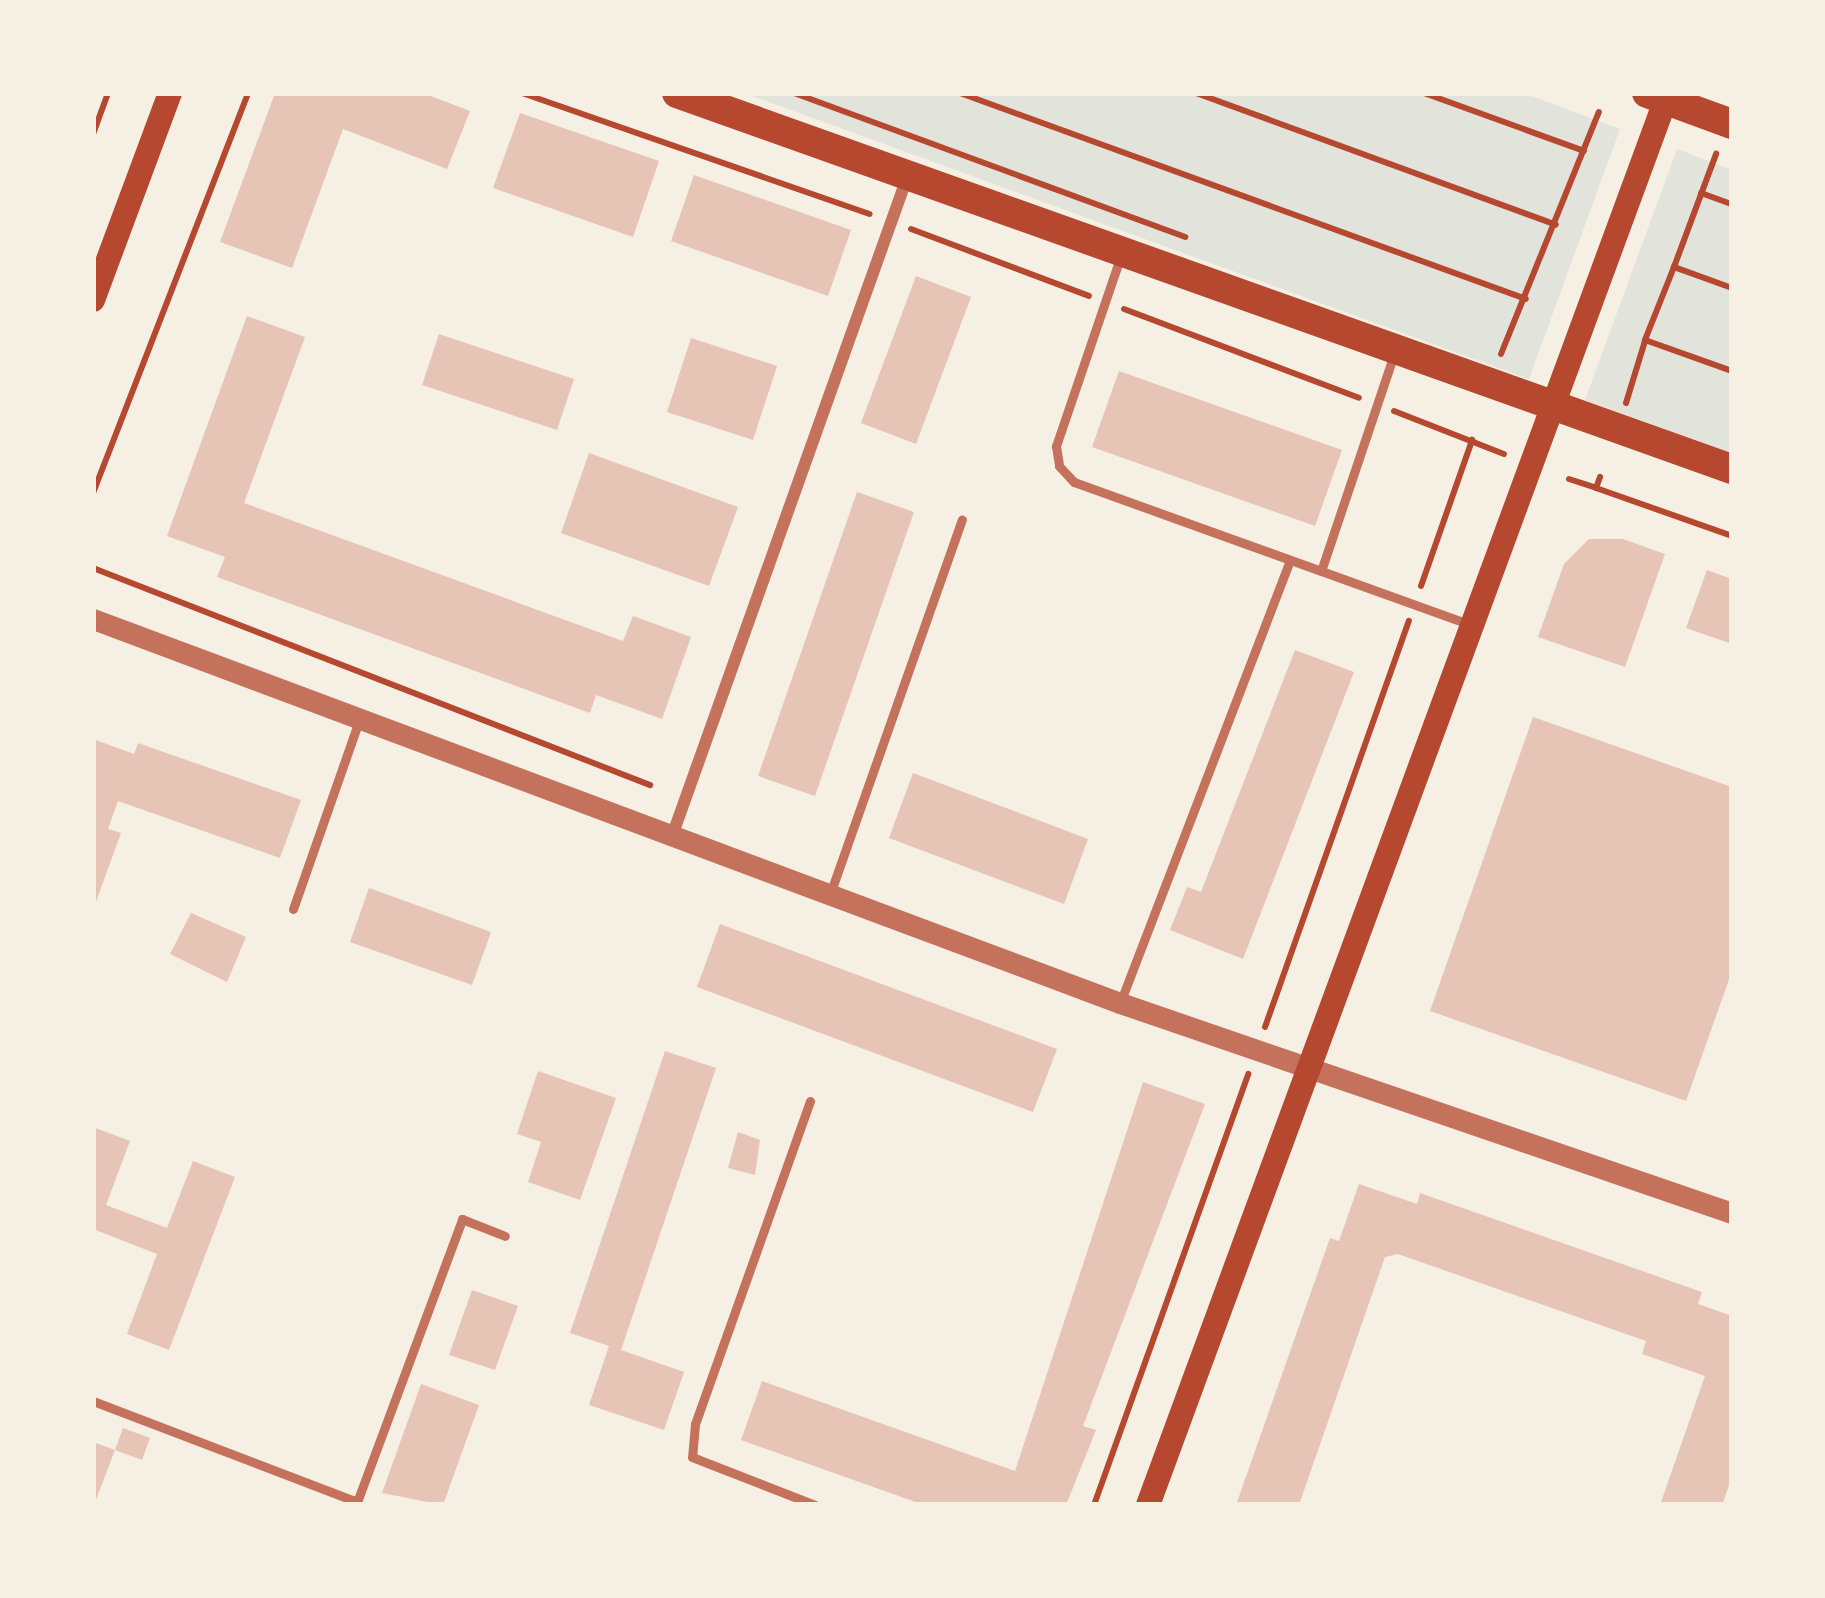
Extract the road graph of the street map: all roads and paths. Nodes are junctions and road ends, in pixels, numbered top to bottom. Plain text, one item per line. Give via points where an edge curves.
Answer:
1 (108, 93) edge
2 (170, 93) edge
3 (248, 93) edge
4 (522, 93) edge
5 (676, 93) edge
6 (794, 93) edge
7 (960, 93) edge
8 (1196, 93) edge
9 (1424, 93) edge
10 (1660, 95) edge
11 (1599, 112) dead end
12 (1732, 124) edge
13 (93, 134) edge
14 (1584, 151) junction
15 (1715, 154) dead end
16 (908, 175) junction
17 (1702, 193) junction
18 (1732, 204) edge
19 (891, 222) junction
20 (1556, 225) junction
21 (1194, 241) dead end
22 (1124, 248) junction
23 (1674, 267) junction
24 (1732, 288) edge
25 (1527, 299) junction
26 (93, 300) edge
27 (1107, 303) junction
28 (1645, 340) junction
29 (1397, 346) junction
30 (1483, 347) dead end
31 (1732, 371) edge
32 (1551, 402) junction
33 (1375, 404) junction
34 (1625, 406) dead end
35 (1472, 440) junction
36 (1506, 455) dead end
37 (1732, 469) edge
38 (1600, 477) dead end
39 (1569, 478) dead end
40 (1596, 488) junction
41 (93, 493) edge
42 (962, 520) dead end
43 (1732, 536) edge
44 (1290, 560) junction
45 (93, 568) edge
46 (1321, 571) junction
47 (1414, 604) junction
48 (93, 619) edge
49 (1469, 625) junction
50 (358, 723) junction
51 (650, 784) dead end
52 (670, 840) junction
53 (829, 897) junction
54 (293, 909) dead end
55 (1120, 1004) junction
56 (1256, 1050) junction
57 (1309, 1068) junction
58 (810, 1101) dead end
59 (1732, 1213) edge
60 (505, 1236) dead end
61 (93, 1401) edge
62 (815, 1505) edge
63 (1094, 1505) edge
64 (1148, 1505) edge

1 - 13 path
2 - 26 main road
3 - 41 path
4 - 19 path
5 - 16 main road
6 - 21 path
7 - 25 path
8 - 20 path
9 - 14 path
10 - 12 main road
10 - 32 main road
11 - 14 path
14 - 20 path
15 - 17 path
16 - 19 street
16 - 22 main road
17 - 18 path
17 - 23 path
19 - 27 path
19 - 52 street
20 - 25 path
22 - 27 lane
22 - 29 main road
23 - 24 path
23 - 28 path
25 - 30 path via 1505,356
27 - 33 path
27 - 44 lane via 1056,446 1059,466 1074,482
28 - 31 path
28 - 34 path
29 - 32 main road
29 - 33 lane
32 - 37 main road
32 - 49 main road
33 - 35 path
33 - 46 lane
35 - 36 path
35 - 47 path
38 - 40 path
39 - 40 path
40 - 43 path
42 - 53 lane
44 - 46 lane
44 - 55 lane
45 - 51 path
46 - 47 lane
47 - 49 lane
47 - 56 path
48 - 50 street
49 - 57 main road
50 - 52 street
50 - 54 lane
52 - 53 street
53 - 55 street
55 - 56 street
56 - 57 street
56 - 63 path
57 - 59 street
57 - 64 main road
58 - 62 lane via 695,1424 692,1457
60 - 61 lane via 462,1219 356,1502

